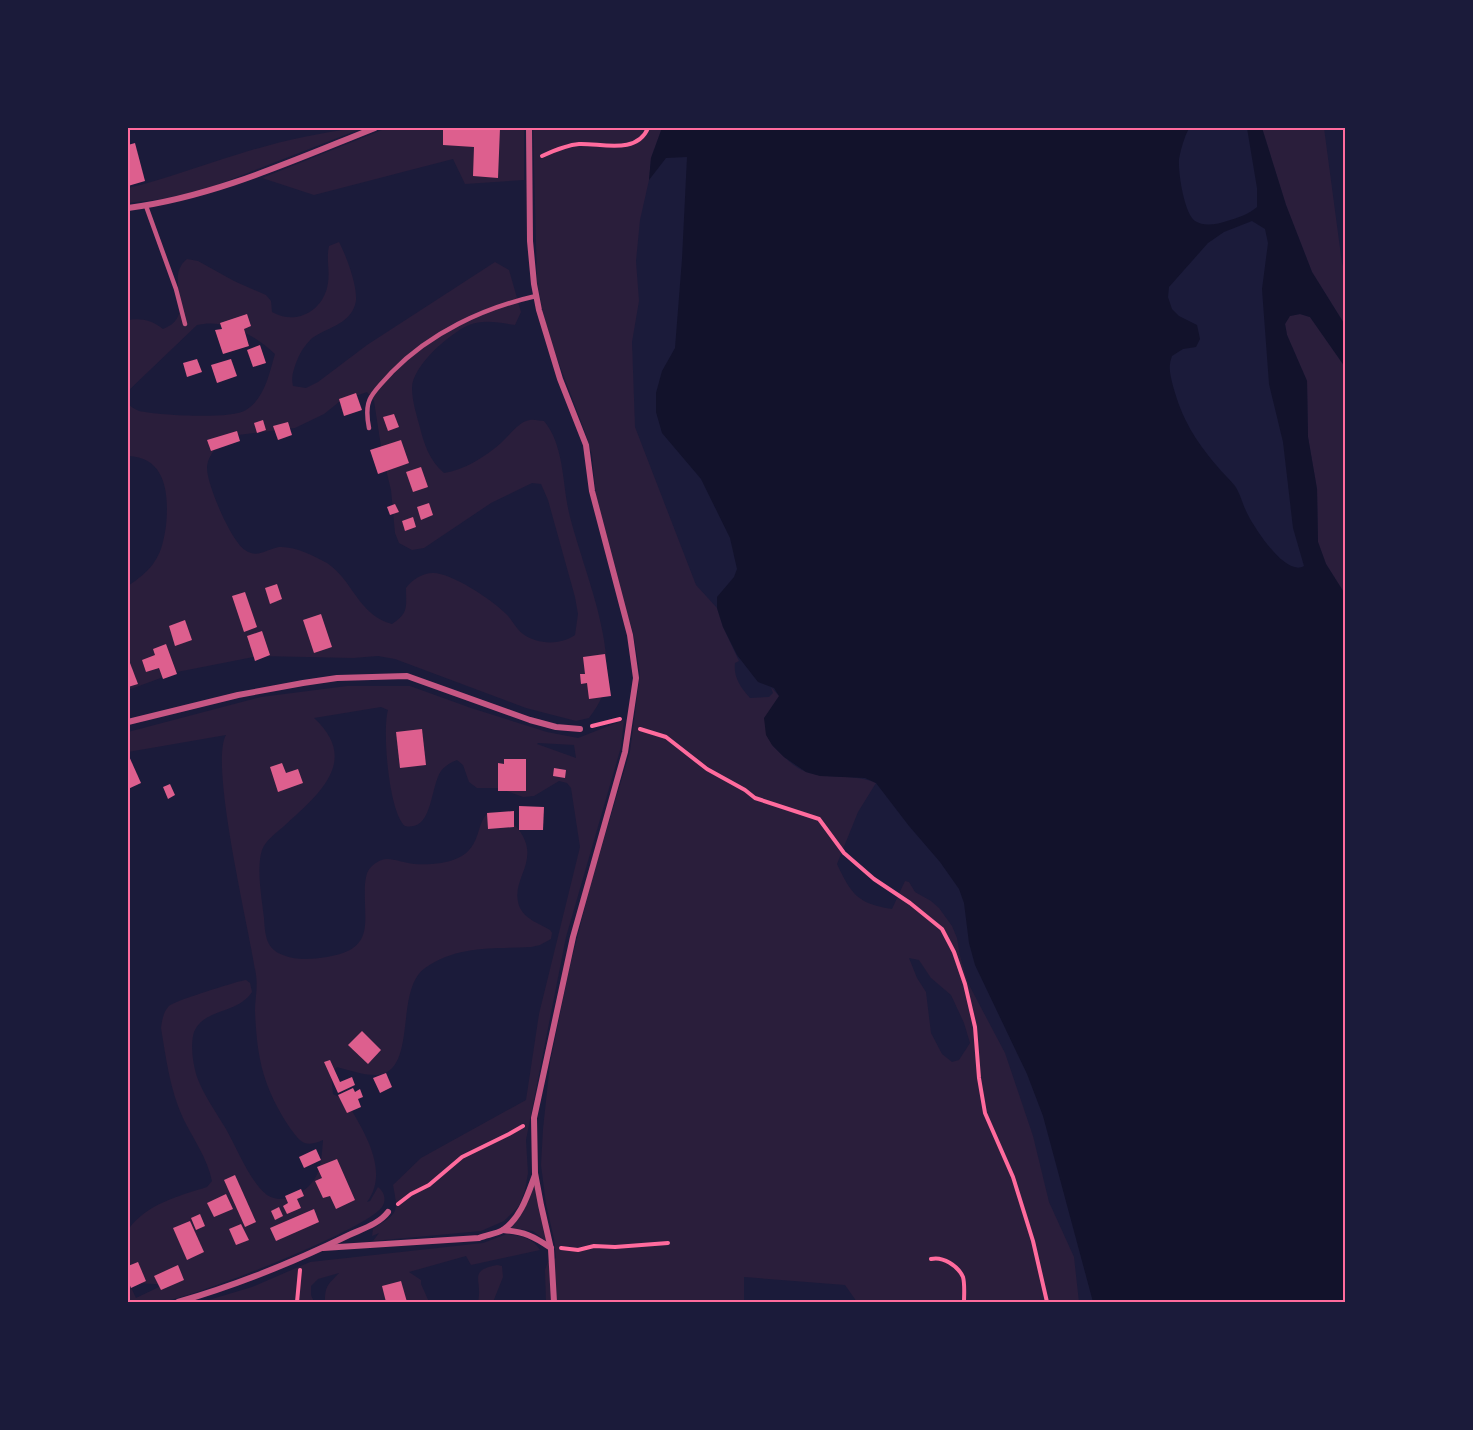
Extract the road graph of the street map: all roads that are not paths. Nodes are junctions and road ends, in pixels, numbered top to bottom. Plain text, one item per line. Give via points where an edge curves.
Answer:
1 (375, 128) edge
2 (529, 128) edge
3 (146, 206) junction
4 (128, 208) edge
5 (536, 296) junction
6 (186, 324) dead end
7 (369, 428) dead end
8 (128, 722) edge
9 (580, 729) road end
10 (535, 1173) junction
11 (388, 1212) road end
12 (503, 1230) junction
13 (324, 1248) junction
14 (551, 1249) junction
15 (178, 1302) edge
16 (554, 1302) edge

1 - 3 street via 235,183
2 - 5 street via 530,241
3 - 4 street
3 - 6 lane
5 - 7 lane via 488,310 409,355 370,398
5 - 10 street via 544,333 586,445 592,491 630,635 636,678 625,752 573,937 534,1118
8 - 9 street via 303,683 407,676 530,720
10 - 12 street via 517,1216
10 - 14 street
11 - 13 street
12 - 13 street via 479,1238
12 - 14 street via 523,1232
13 - 15 street via 230,1286
14 - 16 street

